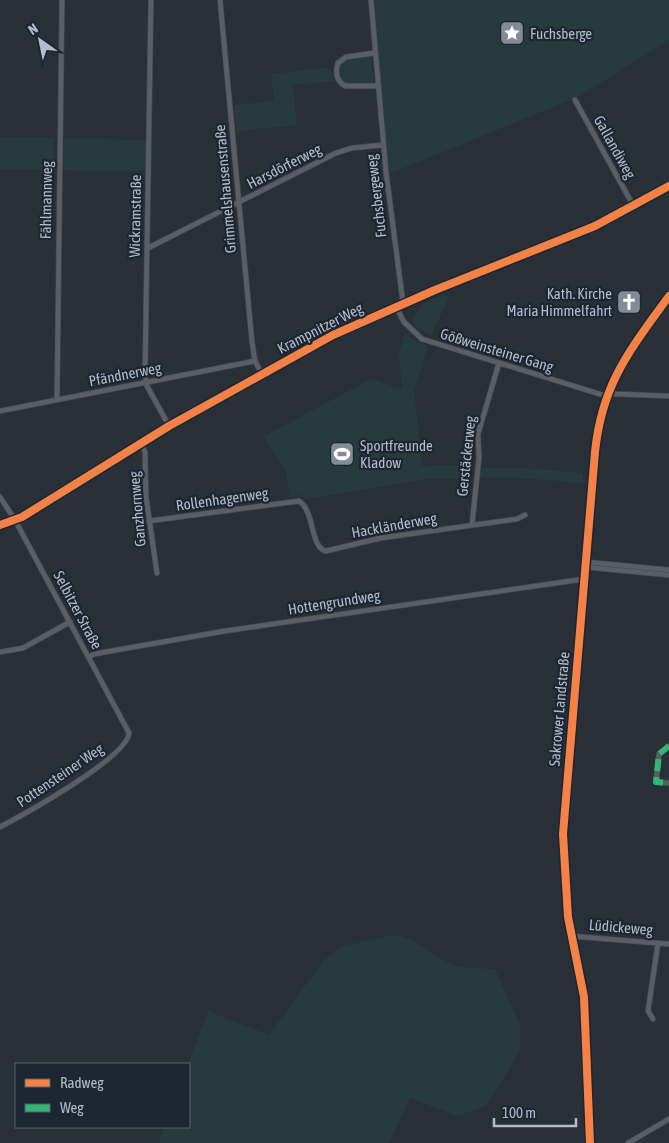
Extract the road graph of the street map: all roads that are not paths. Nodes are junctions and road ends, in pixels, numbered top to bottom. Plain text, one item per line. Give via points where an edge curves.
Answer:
1 (62, 0) edge
2 (151, 0) edge
3 (220, 0) edge
4 (371, 0) edge
5 (374, 53) junction
6 (377, 86) junction
7 (576, 100) dead end
8 (383, 145) junction
9 (669, 186) edge
10 (239, 203) junction
11 (634, 207) junction
12 (148, 248) junction
13 (669, 296) edge
14 (404, 303) junction
15 (396, 307) junction
16 (255, 361) junction
17 (499, 363) junction
18 (262, 374) junction
19 (146, 382) junction
20 (607, 394) junction
21 (669, 396) edge
22 (57, 400) junction
23 (0, 411) edge
24 (169, 426) junction
25 (142, 442) junction
26 (0, 497) edge
27 (299, 501) joint
28 (525, 514) dead end
29 (15, 520) junction
30 (149, 521) junction
31 (0, 525) edge
32 (472, 525) junction
33 (585, 565) junction
34 (669, 570) edge
35 (157, 573) dead end
36 (669, 575) edge
37 (584, 578) junction
38 (70, 622) junction
39 (0, 652) edge
40 (89, 656) junction
41 (129, 738) joint
42 (669, 746) edge
43 (669, 784) edge
44 (0, 827) edge
45 (570, 936) junction
46 (658, 943) junction
47 (669, 944) edge
48 (653, 1020) dead end
49 (669, 1119) edge
50 (590, 1143) edge
51 (628, 1143) edge

1 - 22 street, Fählmannweg
2 - 12 street, Wickramstraße
3 - 10 street, Grimmelshausenstraße
4 - 5 street, Fuchsbergeweg
5 - 6 street, Fuchsbergeweg
5 - 6 street via 342,59 336,74 345,86
6 - 8 street, Fuchsbergeweg
7 - 11 street, Gallandiweg
8 - 10 street, Harsdörferweg via 336,153
8 - 14 street, Fuchsbergeweg
9 - 11 street, Krampnitzer Weg
10 - 12 street, Harsdörferweg
10 - 16 street, Grimmelshausenstraße
11 - 14 street, Krampnitzer Weg via 595,226
12 - 19 street, Wickramstraße
13 - 20 street, Sakrower Landstraße via 623,361
14 - 15 street, Krampnitzer Weg
15 - 17 street, Gößweinsteiner Gang via 404,322 422,339
15 - 18 street, Krampnitzer Weg via 333,335
16 - 18 street, Grimmelshausenstraße
16 - 19 street, Pfändnerweg
17 - 20 street, Gößweinsteiner Gang
17 - 32 street, Gerstäckerweg via 478,434 479,458
18 - 24 street, Krampnitzer Weg
19 - 22 street, Pfändnerweg
19 - 24 street, Wickramstraße
20 - 21 street, Gößweinsteiner Gang
20 - 33 street, Sakrower Landstraße via 596,435
22 - 23 street, Pfändnerweg
24 - 25 street, Krampnitzer Weg
25 - 29 street, Krampnitzer Weg
25 - 30 street, Ganzhornweg
26 - 29 street, Selbitzer Straße
27 - 30 street, Rollenhagenweg
27 - 32 street, Hackländerweg via 307,508 318,546 323,551 381,538
28 - 32 street, Hackländerweg via 517,519
29 - 31 street, Krampnitzer Weg
29 - 38 street, Selbitzer Straße
30 - 35 street, Ganzhornweg
33 - 34 street
33 - 36 street
33 - 37 street, Sakrower Landstraße
37 - 40 street, Hottengrundweg via 225,631
37 - 45 street, Sakrower Landstraße via 564,820
38 - 39 street via 23,648
38 - 40 street, Selbitzer Straße
40 - 41 street, Selbitzer Straße via 126,726
41 - 44 street, Pottensteiner Weg via 99,766 61,793
42 - 43 street via 659,754 656,782
45 - 46 street, Lüdickeweg
45 - 50 street, Sakrower Landstraße via 584,997
46 - 47 street, Lüdickeweg
46 - 48 street via 648,1011
49 - 51 street

